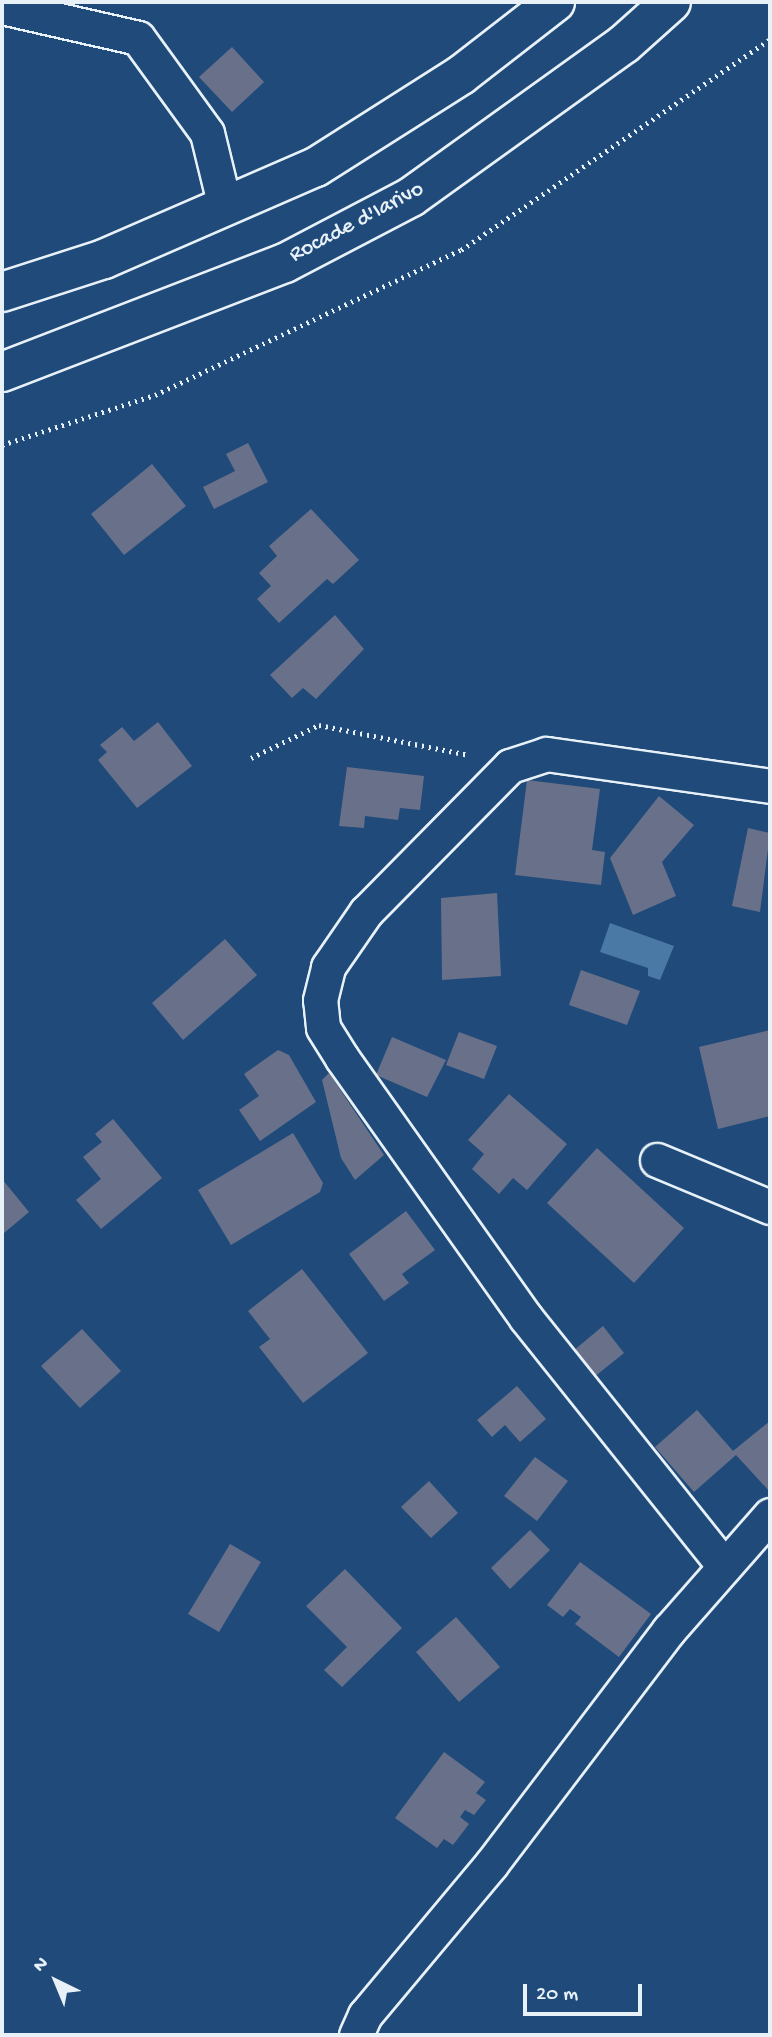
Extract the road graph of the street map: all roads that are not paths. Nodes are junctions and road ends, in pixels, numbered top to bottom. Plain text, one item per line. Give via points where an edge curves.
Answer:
1 (555, 2) edge
2 (671, 2) edge
3 (2, 7) edge
4 (225, 207) junction
5 (2, 292) edge
6 (2, 372) edge
7 (770, 786) edge
8 (657, 1160) dead end
9 (770, 1207) edge
10 (770, 1516) edge
11 (724, 1566) junction
12 (356, 2035) edge

1 - 4 main road via 461,75 316,167
2 - 6 main road, Rocade d'Iarivo via 624,44 411,197 272,268
3 - 4 street via 138,38 206,133
4 - 5 main road via 104,259
7 - 11 street via 546,754 510,766 366,912 328,967 320,1000 323,1027 588,1402
8 - 9 street
10 - 11 street
11 - 12 street via 365,2015

